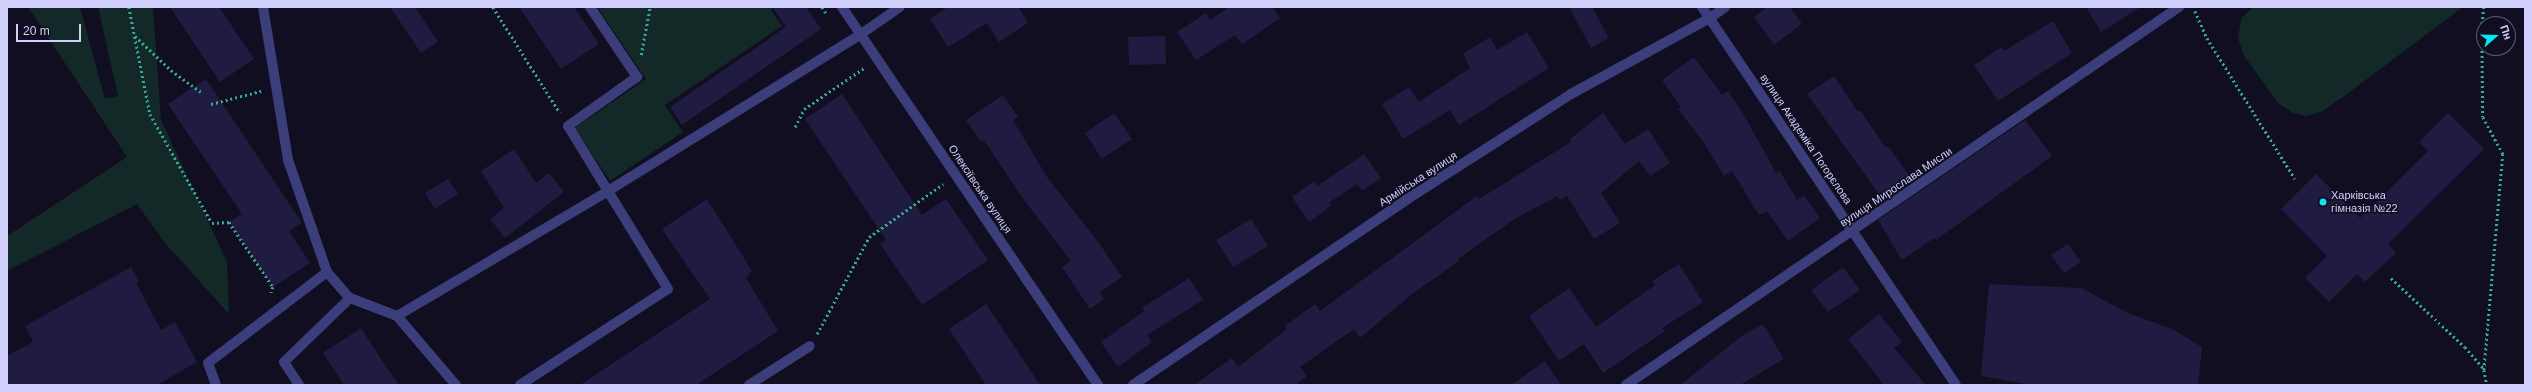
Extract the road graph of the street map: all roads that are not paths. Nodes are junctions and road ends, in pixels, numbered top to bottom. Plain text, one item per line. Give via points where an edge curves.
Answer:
1 (262, 7) edge
2 (590, 7) edge
3 (842, 7) edge
4 (900, 7) edge
5 (1702, 7) edge
6 (1726, 7) edge
7 (2178, 7) edge
8 (1710, 18) junction
9 (861, 34) junction
10 (608, 190) junction
11 (1854, 230) junction
12 (327, 272) junction
13 (350, 298) junction
14 (397, 316) junction
15 (810, 346) road end
16 (216, 385) edge
17 (299, 385) edge
18 (456, 385) edge
19 (520, 385) edge
20 (749, 385) edge
21 (1098, 385) edge
22 (1133, 385) edge
23 (1626, 385) edge
24 (1956, 385) edge

1 - 12 street via 288,160
2 - 10 street via 637,77 568,126
3 - 9 street, Олексіївська вулиця
4 - 9 street
5 - 8 street, вулиця Академіка Погорєлова
6 - 8 street, Армійська вулиця
7 - 11 street, вулиця Мирослава Мисли
8 - 11 street, вулиця Академіка Погорєлова
8 - 22 street, Армійська вулиця via 1571,94 1406,200
9 - 10 street
9 - 21 street, Олексіївська вулиця
10 - 14 street
10 - 19 street via 668,289
11 - 23 street, вулиця Мирослава Мисли
11 - 24 street, вулиця Академіка Погорєлова
12 - 13 street
12 - 16 street via 208,363
13 - 14 street
13 - 17 street via 284,362
14 - 18 street
15 - 20 street

